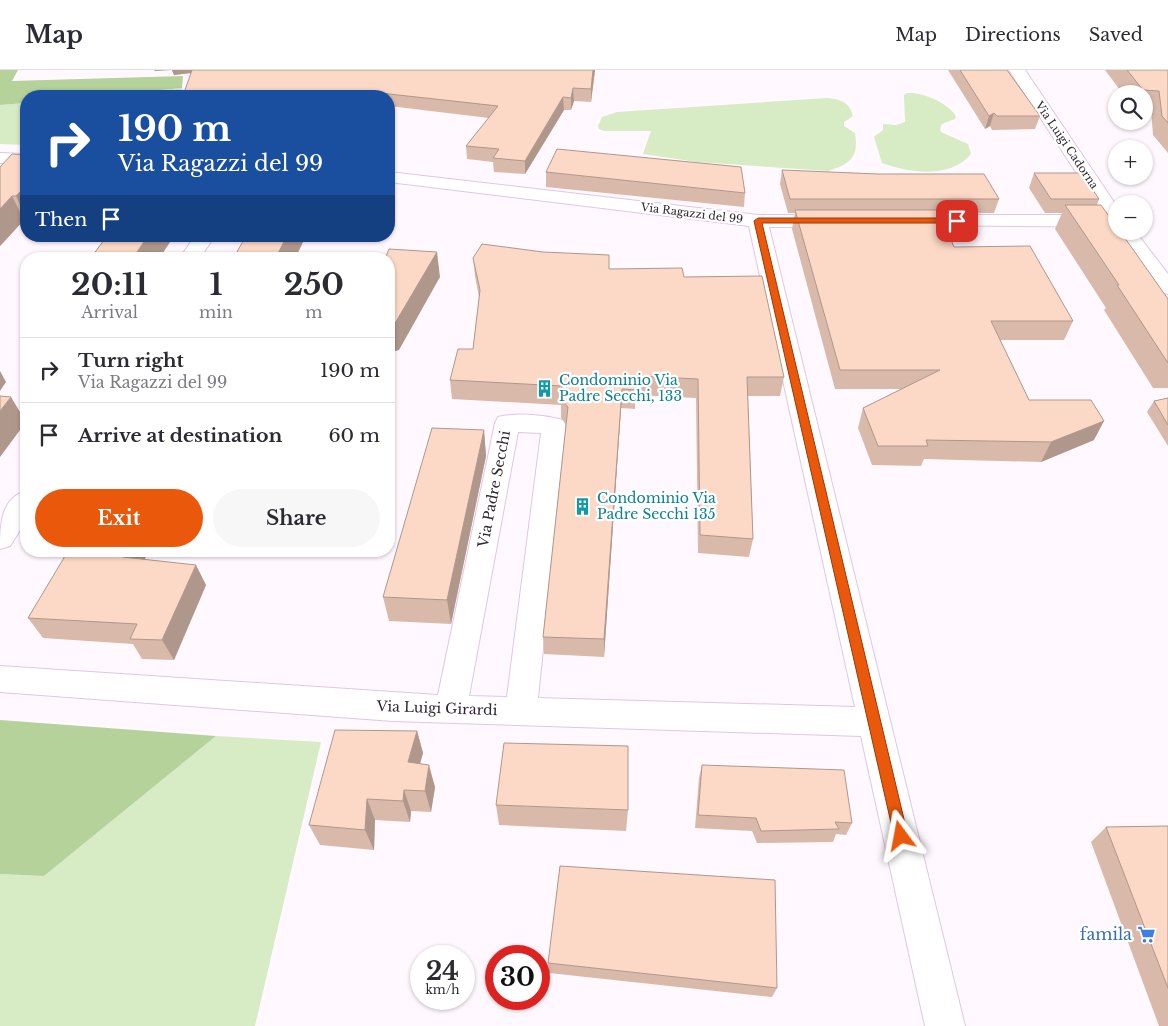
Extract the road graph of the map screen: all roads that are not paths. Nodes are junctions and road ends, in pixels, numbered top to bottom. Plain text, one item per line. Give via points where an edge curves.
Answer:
1 (1017, 70) edge
2 (0, 158) edge
3 (20, 159) edge
4 (395, 178) edge
5 (1108, 208) edge
6 (1108, 220) edge
7 (758, 221) junction
8 (847, 221) edge
9 (887, 221) edge
10 (1131, 240) edge
11 (1135, 240) edge
12 (1168, 260) edge
13 (1168, 288) edge
14 (20, 509) edge
15 (0, 539) edge
16 (0, 679) edge
17 (451, 708) junction
18 (521, 712) junction
19 (875, 722) junction
20 (945, 1026) edge

1 - 5 street, Via Luigi Cadorna
2 - 3 street
4 - 7 street, Via Ragazzi del 99
6 - 9 street
7 - 8 street, Via Ragazzi del 99
7 - 19 street
10 - 13 street
11 - 12 street
14 - 15 street
16 - 17 street, Via Luigi Girardi via 329,703
17 - 18 street, Via Luigi Girardi
17 - 18 street, Via Padre Secchi via 507,422 554,426
18 - 19 street, Via Luigi Girardi
19 - 20 street

